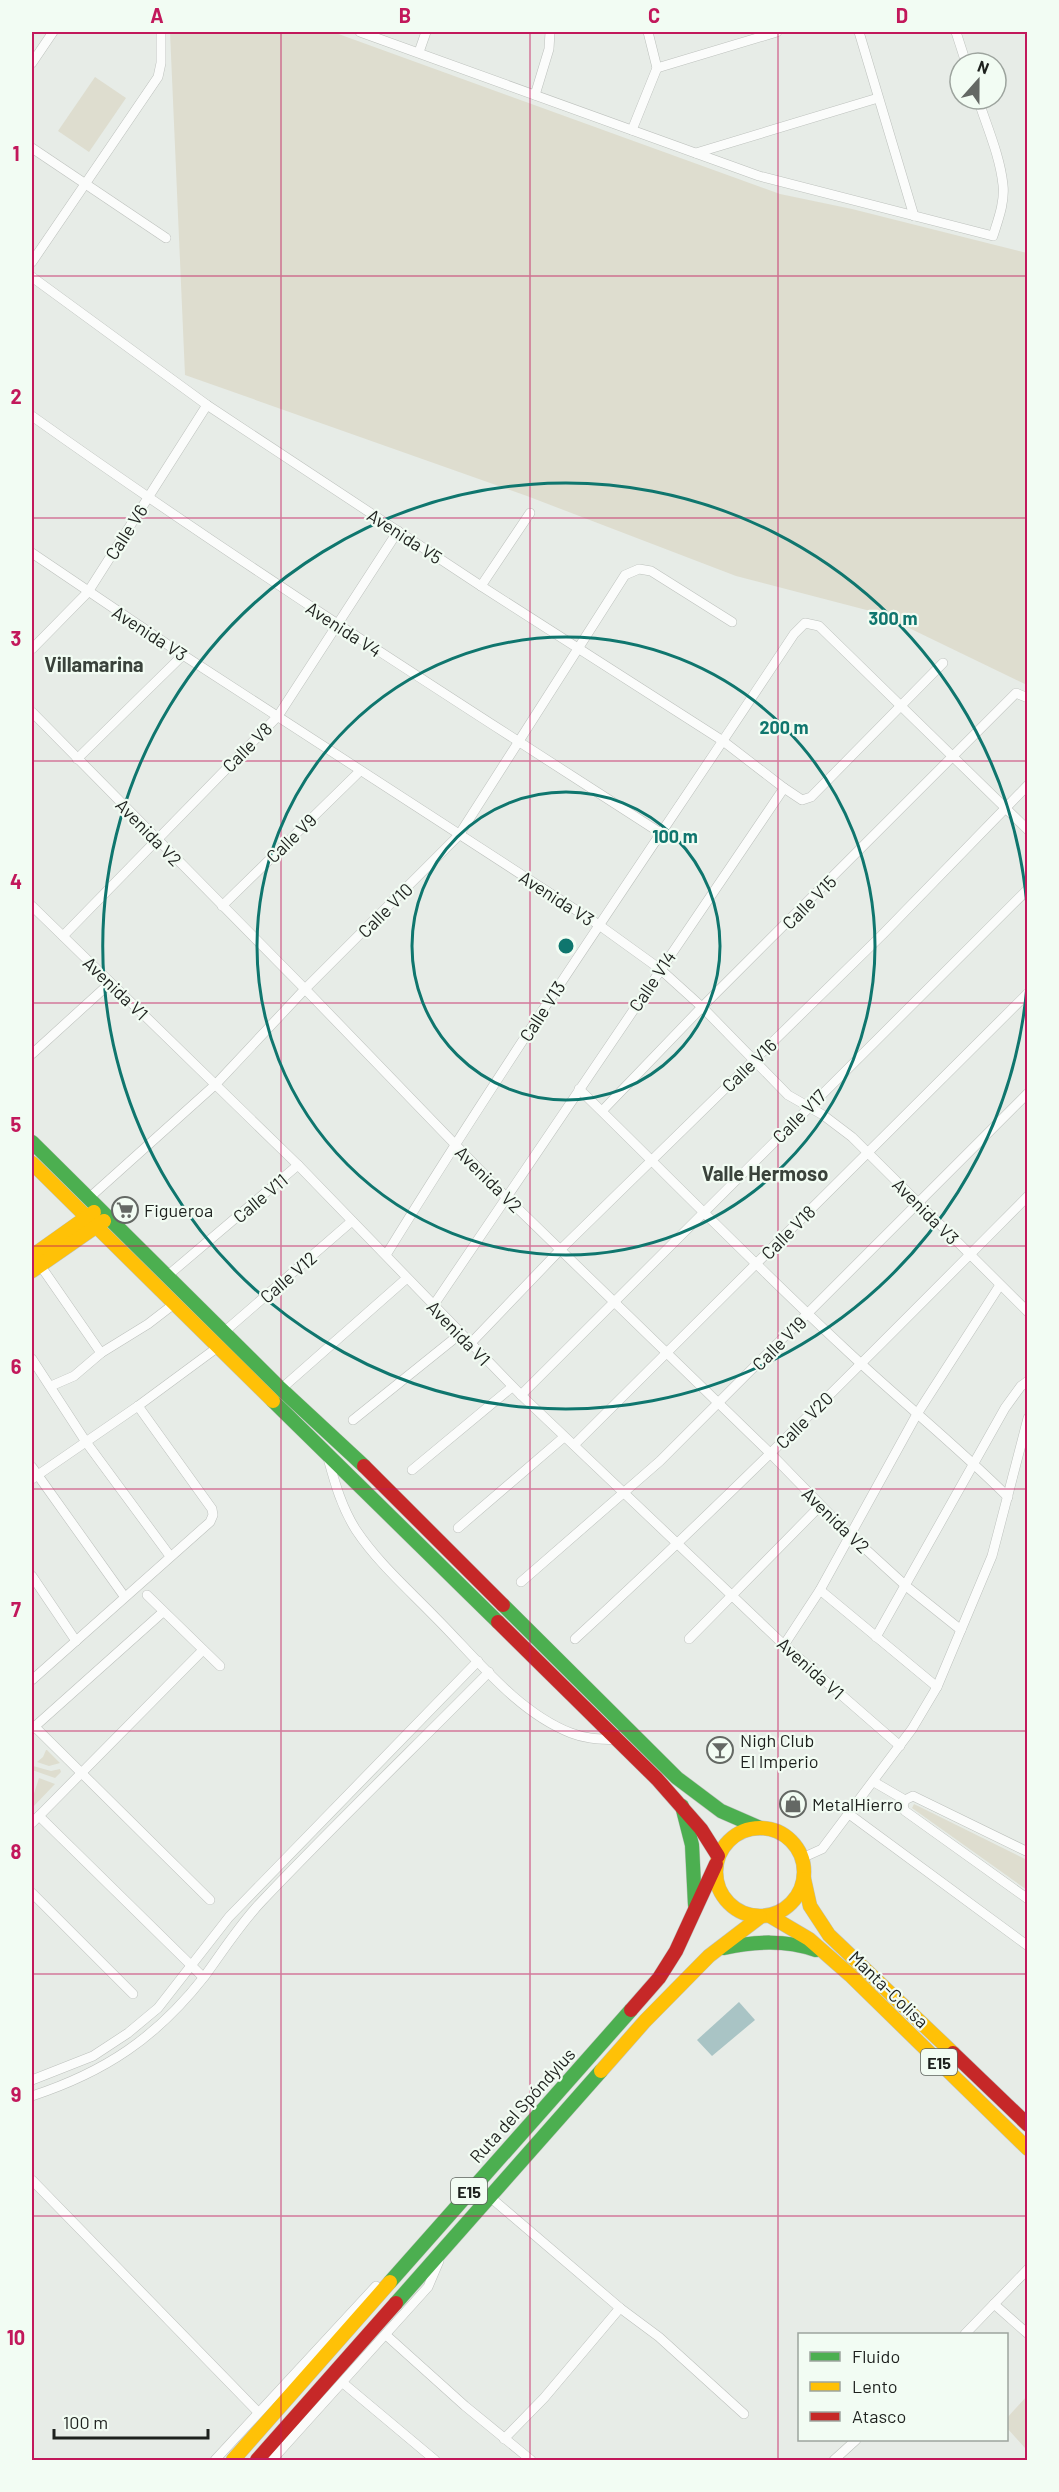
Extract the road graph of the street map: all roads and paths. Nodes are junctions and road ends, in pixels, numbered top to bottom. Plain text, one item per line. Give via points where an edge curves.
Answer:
1 (53, 32) edge
2 (161, 32) edge
3 (360, 32) edge
4 (426, 32) edge
5 (550, 32) edge
6 (648, 32) edge
7 (777, 32) edge
8 (859, 32) edge
9 (956, 32) edge
10 (962, 51) edge
11 (419, 52) junction
12 (32, 63) edge
13 (657, 68) junction
14 (535, 95) junction
15 (878, 98) junction
16 (982, 111) edge
17 (632, 130) junction
18 (32, 148) edge
19 (696, 153) junction
20 (84, 184) junction
21 (914, 216) junction
22 (166, 238) dead end
23 (32, 262) edge
24 (32, 277) edge
25 (207, 405) junction
26 (32, 416) edge
27 (148, 498) junction
28 (530, 513) dead end
29 (398, 531) junction
30 (32, 553) edge
31 (481, 586) junction
32 (88, 592) junction
33 (732, 622) dead end
34 (336, 624) junction
35 (579, 648) junction
36 (32, 649) edge
37 (183, 655) junction
38 (943, 663) dead end
39 (1028, 698) edge
40 (900, 706) junction
41 (32, 712) edge
42 (278, 716) junction
43 (519, 741) junction
44 (723, 741) junction
45 (952, 758) junction
46 (78, 759) junction
47 (360, 771) junction
48 (1028, 785) edge
49 (784, 788) junction
50 (1005, 808) junction
51 (1028, 830) edge
52 (662, 834) junction
53 (459, 835) junction
54 (155, 840) junction
55 (1028, 889) edge
56 (32, 906) edge
57 (222, 906) junction
58 (599, 925) junction
59 (63, 936) junction
60 (660, 969) junction
61 (110, 983) junction
62 (305, 989) junction
63 (1025, 1000) edge
64 (702, 1007) junction
65 (32, 1054) edge
66 (754, 1060) junction
67 (216, 1084) junction
68 (579, 1089) junction
69 (1028, 1094) edge
70 (809, 1107) junction
71 (602, 1112) junction
72 (32, 1142) edge
73 (454, 1144) junction
74 (867, 1152) junction
75 (652, 1160) junction
76 (32, 1163) edge
77 (298, 1165) junction
78 (1028, 1196) edge
79 (507, 1198) junction
80 (918, 1203) junction
81 (704, 1211) junction
82 (95, 1214) junction
83 (352, 1221) junction
84 (560, 1250) junction
85 (969, 1254) junction
86 (386, 1255) junction
87 (757, 1263) junction
88 (34, 1264) edge
89 (166, 1276) junction
90 (407, 1278) junction
91 (1000, 1285) junction
92 (613, 1302) junction
93 (174, 1304) junction
94 (433, 1306) junction
95 (1025, 1306) edge
96 (808, 1314) junction
97 (224, 1332) junction
98 (460, 1334) junction
99 (470, 1344) junction
100 (219, 1347) junction
101 (101, 1353) junction
102 (666, 1353) junction
103 (32, 1359) edge
104 (860, 1364) junction
105 (1028, 1381) edge
106 (51, 1386) junction
107 (512, 1387) junction
108 (281, 1389) junction
109 (521, 1395) junction
110 (719, 1403) junction
111 (138, 1406) junction
112 (917, 1414) junction
113 (1028, 1418) edge
114 (353, 1420) dead end
115 (564, 1437) junction
116 (86, 1442) junction
117 (574, 1445) junction
118 (327, 1453) junction
119 (771, 1454) junction
120 (974, 1462) junction
121 (412, 1470) dead end
122 (33, 1474) edge
123 (624, 1493) junction
124 (1008, 1497) junction
125 (820, 1506) junction
126 (458, 1528) dead end
127 (849, 1534) junction
128 (679, 1543) junction
129 (170, 1556) junction
130 (32, 1576) edge
131 (521, 1582) dead end
132 (906, 1586) junction
133 (820, 1590) junction
134 (147, 1595) dead end
135 (733, 1595) junction
136 (124, 1596) junction
137 (163, 1612) junction
138 (961, 1630) junction
139 (876, 1637) junction
140 (575, 1639) dead end
141 (689, 1639) dead end
142 (76, 1641) junction
143 (784, 1645) junction
144 (203, 1650) junction
145 (478, 1660) junction
146 (220, 1666) dead end
147 (489, 1672) junction
148 (32, 1680) edge
149 (937, 1687) junction
150 (33, 1728) edge
151 (616, 1740) junction
152 (900, 1746) junction
153 (81, 1774) junction
154 (874, 1782) junction
155 (905, 1800) junction
156 (682, 1806) junction
157 (849, 1814) junction
158 (39, 1816) junction
159 (32, 1823) edge
160 (760, 1828) junction
161 (1028, 1852) edge
162 (802, 1858) junction
163 (717, 1860) junction
164 (804, 1879) junction
165 (32, 1893) edge
166 (1028, 1899) edge
167 (210, 1900) dead end
168 (695, 1915) junction
169 (765, 1916) junction
170 (1028, 1946) edge
171 (717, 1950) junction
172 (826, 1953) junction
173 (192, 1966) junction
174 (203, 1977) junction
175 (133, 1994) dead end
176 (32, 2080) edge
177 (32, 2096) edge
178 (554, 2097) junction
179 (568, 2108) junction
180 (1028, 2125) edge
181 (1028, 2149) edge
182 (32, 2180) edge
183 (490, 2197) junction
184 (432, 2233) junction
185 (447, 2245) junction
186 (1028, 2269) edge
187 (994, 2304) junction
188 (620, 2308) junction
189 (966, 2333) edge
190 (1028, 2334) edge
191 (386, 2335) junction
192 (343, 2383) junction
193 (258, 2412) junction
194 (744, 2414) dead end
195 (504, 2439) junction
196 (854, 2441) edge
197 (215, 2460) edge
198 (233, 2460) edge
199 (257, 2460) edge
200 (272, 2460) edge
201 (435, 2460) edge
202 (531, 2460) edge
203 (834, 2460) edge

1 - 12 street
2 - 20 street via 158,77
3 - 11 street
4 - 11 street
5 - 14 street
6 - 13 street
7 - 13 street
8 - 15 street
9 - 10 street
11 - 14 street
13 - 17 street
14 - 17 street
15 - 19 street
15 - 21 street
16 - 21 street via 1003,186 993,236
17 - 19 street
18 - 20 street
19 - 21 street via 759,176
20 - 22 street
20 - 23 street
24 - 25 street, Avenida V5
25 - 27 street, Calle V6
25 - 29 street, Avenida V5
26 - 27 street, Avenida V4
27 - 32 street, Calle V6
27 - 34 street, Avenida V4
28 - 31 street
29 - 31 street, Avenida V5
29 - 34 street, Calle V8
30 - 32 street, Avenida V3
31 - 35 street, Avenida V5
32 - 36 street, Calle V6
32 - 37 street, Avenida V3
33 - 35 street, Calle V10 via 651,571 639,569 625,575
34 - 42 street, Calle V8
34 - 43 street, Avenida V4
35 - 43 street, Calle V10
35 - 44 street, Avenida V5
37 - 42 street, Avenida V3
37 - 46 street
38 - 40 street
39 - 45 street, Calle V15 via 1016,693
40 - 44 street, Calle V13 via 819,626 805,623
40 - 45 street
40 - 49 street via 811,797 796,798
41 - 46 street, Avenida V2
42 - 47 street, Avenida V3
42 - 54 street, Calle V8
43 - 52 street, Avenida V4
43 - 53 street, Calle V10
44 - 49 street, Avenida V5
44 - 52 street, Calle V13
45 - 50 street
45 - 64 street, Calle V15
46 - 54 street, Avenida V2
47 - 53 street, Avenida V3
47 - 57 street, Calle V9
48 - 50 street, Calle V16
49 - 60 street, Calle V14
50 - 51 street
50 - 66 street, Calle V16
52 - 58 street, Calle V13
53 - 58 street, Avenida V3
53 - 62 street, Calle V10
54 - 57 street, Avenida V2
54 - 59 street, Calle V8
55 - 70 street, Calle V17
56 - 59 street, Avenida V1
57 - 62 street, Avenida V2
58 - 60 street, Avenida V3
58 - 73 street, Calle V13
59 - 61 street, Avenida V1
60 - 64 street, Avenida V3
60 - 68 street, Calle V14
61 - 65 street
61 - 67 street, Avenida V1
62 - 67 street, Calle V10
62 - 73 street, Avenida V2
63 - 74 street, Calle V18
64 - 66 street, Avenida V3
64 - 71 street, Calle V15
66 - 70 street, Avenida V3 via 788,1095
66 - 75 street, Calle V16
67 - 77 street, Avenida V1
67 - 82 street, Calle V10
68 - 71 street
68 - 79 street, Calle V14
69 - 80 street, Calle V19
70 - 74 street, Avenida V3
70 - 81 street, Calle V17
71 - 75 street
72 - 82 main road
73 - 79 street, Avenida V2
73 - 86 street, Calle V13
74 - 80 street, Avenida V3
74 - 87 street, Calle V18
75 - 81 street
75 - 84 street, Calle V16
76 - 82 main road
77 - 83 street, Avenida V1
77 - 89 street, Calle V11
78 - 85 street, Calle V20
79 - 84 street, Avenida V2
79 - 94 street, Calle V14
80 - 85 street, Avenida V3
80 - 96 street, Calle V19
81 - 87 street
81 - 92 street, Calle V17
82 - 88 main road
82 - 89 main road
82 - 93 main road
83 - 86 street, Avenida V1
83 - 97 street, Calle V12
84 - 92 street, Avenida V2
84 - 99 street, Calle V16
85 - 91 street, Avenida V3
85 - 104 street, Calle V20
86 - 90 street, Avenida V1
87 - 96 street
87 - 102 street, Calle V18
88 - 101 street
89 - 97 main road
90 - 94 street, Avenida V1
90 - 108 street
91 - 95 street, Avenida V3
91 - 112 street
92 - 102 street, Avenida V2
92 - 109 street, Calle V17
93 - 100 main road
93 - 101 street
94 - 98 street, Avenida V1
96 - 104 street
96 - 110 street, Calle V19
97 - 108 main road
98 - 99 street, Avenida V1
98 - 114 street
99 - 107 street, Avenida V1
100 - 111 street
100 - 118 main road
101 - 106 street via 74,1376
102 - 110 street, Avenida V2
102 - 117 street, Calle V18
103 - 106 street
104 - 112 street
104 - 119 street, Calle V20
105 - 120 street via 1005,1408
106 - 116 street
107 - 109 street, Avenida V1
107 - 121 street
108 - 160 main road via 337,1438 680,1781 725,1814
109 - 115 street, Avenida V1
110 - 119 street, Avenida V2
110 - 123 street, Calle V19
111 - 116 street
111 - 129 street via 212,1509 210,1522
112 - 120 street
112 - 127 street
113 - 124 street
115 - 117 street, Avenida V1
115 - 126 street
116 - 122 street
116 - 129 street
117 - 123 street, Avenida V1
118 - 145 street via 338,1496 356,1530 378,1558
118 - 151 main road
119 - 125 street, Avenida V2
119 - 128 street, Calle V20
120 - 124 street
120 - 132 street
122 - 136 street
123 - 128 street, Avenida V1
123 - 131 street, Calle V19
124 - 138 street via 992,1556
125 - 127 street, Avenida V2
125 - 135 street
127 - 132 street, Avenida V2
127 - 133 street
128 - 135 street, Avenida V1
128 - 140 street, Calle V20
129 - 136 street
130 - 142 street
132 - 138 street, Avenida V2
132 - 139 street
133 - 139 street
133 - 143 street
134 - 137 street
135 - 141 street
135 - 143 street, Avenida V1
136 - 142 street
137 - 144 street
137 - 150 street
138 - 149 street
139 - 149 street
142 - 148 street
143 - 152 street, Avenida V1
144 - 146 street
144 - 153 street
145 - 147 street
145 - 173 street via 229,1917
147 - 151 street via 531,1710 557,1726 596,1739
147 - 174 street via 260,1903
149 - 152 street
150 - 153 street
151 - 156 main road
152 - 154 street
153 - 158 street
153 - 167 street
154 - 155 street
154 - 157 street
155 - 161 street via 913,1796
155 - 166 street via 905,1811
156 - 163 main road via 701,1829
156 - 168 main road via 695,1864
157 - 162 street via 822,1849
157 - 170 street
158 - 159 street
158 - 173 street
160 - 162 main road via 781,1833
160 - 163 main road, E15 via 734,1836
162 - 164 main road, E15
163 - 168 main road, Ruta del Spóndylus / E15
163 - 169 main road, E15 via 715,1877 725,1901 747,1915
164 - 169 main road, E15 via 792,1903
164 - 180 main road, Manta-Colisa / E15 via 809,1906 836,1942
165 - 175 street
168 - 178 main road, Ruta del Spóndylus / E15 via 659,1978
169 - 171 main road, Ruta del Spóndylus / E15
169 - 172 main road, Manta-Colisa / E15 via 795,1929
171 - 172 main road via 768,1941 795,1943
171 - 179 main road, Ruta del Spóndylus / E15 via 645,2021
172 - 181 main road, Manta-Colisa / E15
173 - 174 street
173 - 176 street via 158,2008 118,2041 78,2063
174 - 177 street via 129,2051 83,2077
178 - 179 main road
178 - 184 main road, Ruta del Spóndylus / E15
179 - 183 main road, Ruta del Spóndylus / E15
182 - 193 street
183 - 185 main road, Ruta del Spóndylus / E15
183 - 188 street
184 - 185 main road
184 - 193 street
184 - 198 main road, Ruta del Spóndylus / E15
185 - 191 street via 428,2287
185 - 199 main road, Ruta del Spóndylus / E15
186 - 187 street
187 - 189 street
187 - 190 street
188 - 194 street via 659,2337
188 - 195 street
191 - 192 street
191 - 195 street
192 - 200 street
192 - 201 street
193 - 197 street
195 - 202 street
196 - 203 street

